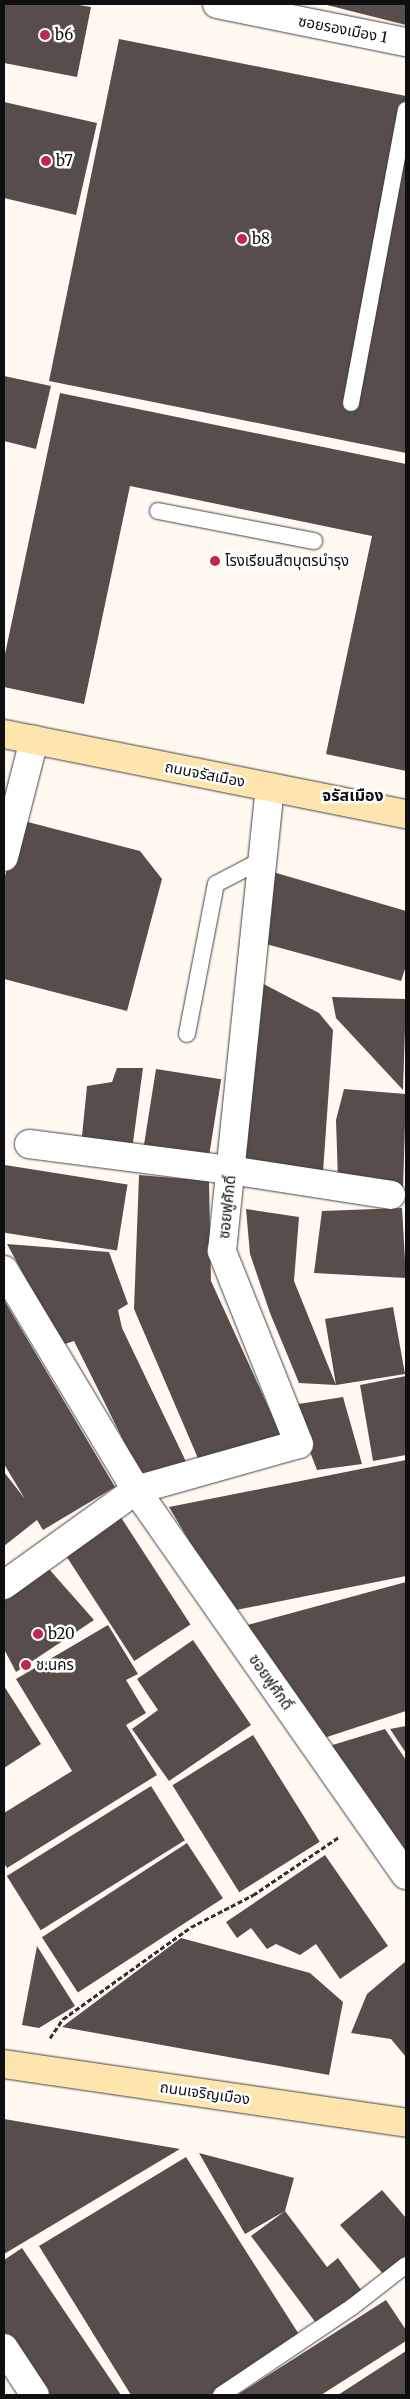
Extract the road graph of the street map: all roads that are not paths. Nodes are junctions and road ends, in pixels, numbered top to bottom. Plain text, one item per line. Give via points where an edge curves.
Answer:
1 (217, 4) edge
2 (406, 42) edge
3 (406, 110) edge
4 (351, 403) dead end
5 (158, 511) dead end
6 (314, 541) dead end
7 (4, 734) edge
8 (34, 740) junction
9 (270, 787) junction
10 (406, 814) edge
11 (4, 857) edge
12 (262, 860) junction
13 (187, 1034) dead end
14 (29, 1144) dead end
15 (230, 1170) junction
16 (392, 1196) dead end
17 (4, 1270) edge
18 (136, 1490) junction
19 (4, 1585) edge
20 (406, 1875) edge
21 (16, 2066) edge
22 (406, 2123) edge
23 (406, 2265) edge
24 (4, 2348) edge
25 (35, 2395) edge
26 (222, 2395) edge

1 - 2 street, ซอยรองเมือง 1
3 - 4 lane
5 - 6 lane
7 - 8 street, ถนนจรัสเมือง
8 - 9 street, ถนนจรัสเมือง
8 - 11 street
9 - 10 street, ถนนจรัสเมือง
9 - 12 street, ซอยฟูศักดิ์
12 - 13 lane via 216,884
12 - 15 street, ซอยฟูศักดิ์
14 - 15 street
15 - 16 street
15 - 18 street, ซอยฟูศักดิ์ via 222,1251 299,1444
17 - 18 street, ซอยฟูศักดิ์
18 - 19 street
18 - 20 street, ซอยฟูศักดิ์
21 - 22 street, ถนนเจริญเมือง
23 - 26 lane via 352,2307
24 - 25 street

